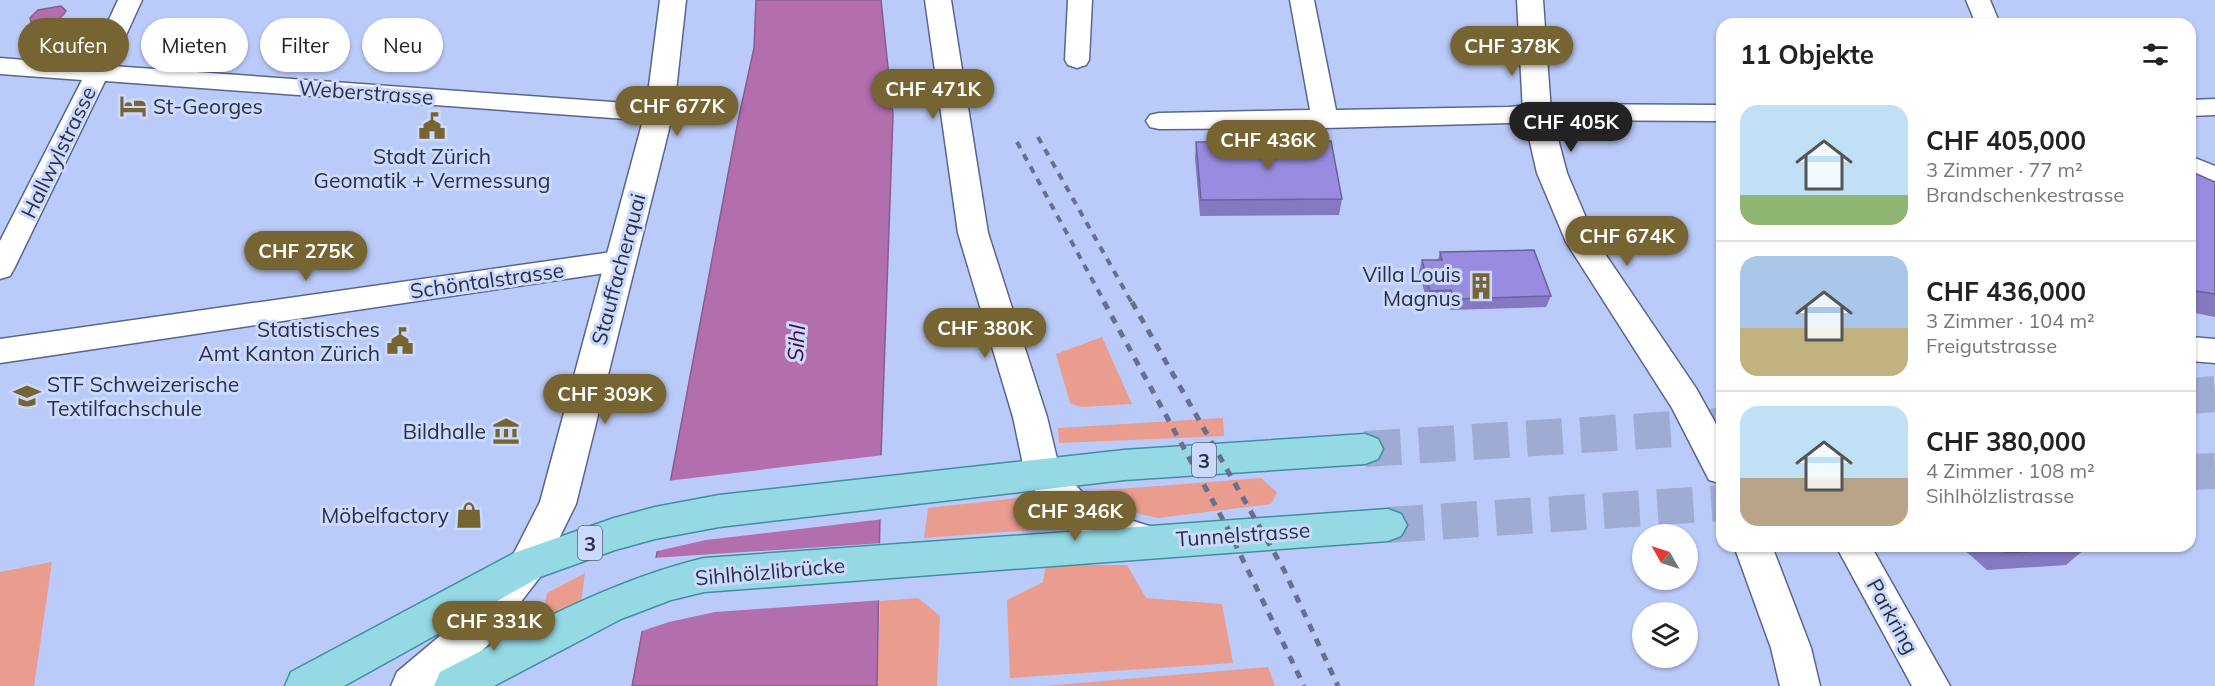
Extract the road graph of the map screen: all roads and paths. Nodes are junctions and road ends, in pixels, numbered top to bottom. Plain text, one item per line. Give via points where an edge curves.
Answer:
1 (130, 0) edge
2 (673, 0) edge
3 (938, 0) edge
4 (1080, 0) edge
5 (1302, 0) edge
6 (1530, 0) edge
7 (1978, 0) edge
8 (122, 18) edge
9 (1986, 18) edge
10 (1077, 60) dead end
11 (0, 66) edge
12 (18, 67) edge
13 (98, 72) edge
14 (111, 72) edge
15 (2215, 107) edge
16 (2196, 108) edge
17 (660, 109) junction
18 (1537, 112) junction
19 (1716, 113) edge
20 (1325, 120) junction
21 (1159, 121) dead end
22 (2196, 168) edge
23 (2215, 176) edge
24 (619, 261) junction
25 (0, 269) edge
26 (2196, 349) edge
27 (0, 351) edge
28 (2215, 351) edge
29 (1365, 449) tunnel mouth
30 (1716, 449) edge
31 (1042, 474) junction
32 (1388, 525) tunnel mouth
33 (1149, 541) junction
34 (1755, 552) edge
35 (1856, 552) edge
36 (918, 560) joint
37 (527, 565) junction
38 (305, 686) edge
39 (411, 686) edge
40 (454, 686) edge
41 (1800, 686) edge
42 (1932, 686) edge

1 - 8 street, Hallwylstrasse
2 - 17 street, Stauffacherquai
3 - 31 street via 973,233 1030,417
4 - 10 street
5 - 20 street
6 - 18 street
7 - 9 street
11 - 12 street, Weberstrasse
13 - 25 street, Hallwylstrasse
14 - 17 street, Weberstrasse via 626,111
15 - 16 street
17 - 24 street, Stauffacherquai
18 - 19 street
18 - 20 street
18 - 30 street via 1552,173 1581,242
20 - 21 street
22 - 23 street
24 - 27 street, Schöntalstrasse
24 - 37 street, Stauffacherquai via 558,504
26 - 28 street
29 - 31 main road, 3
31 - 33 street via 1068,502 1100,527
31 - 37 main road, 3 via 720,511 614,534
32 - 33 main road, Tunnelstrasse
33 - 36 main road, Tunnelstrasse
34 - 41 street via 1791,648
35 - 42 street, Parkring
36 - 40 main road, Sihlhölzlibrücke via 704,575 670,581 625,598
37 - 38 main road, 3
37 - 39 street, Stauffacherquai via 473,633

